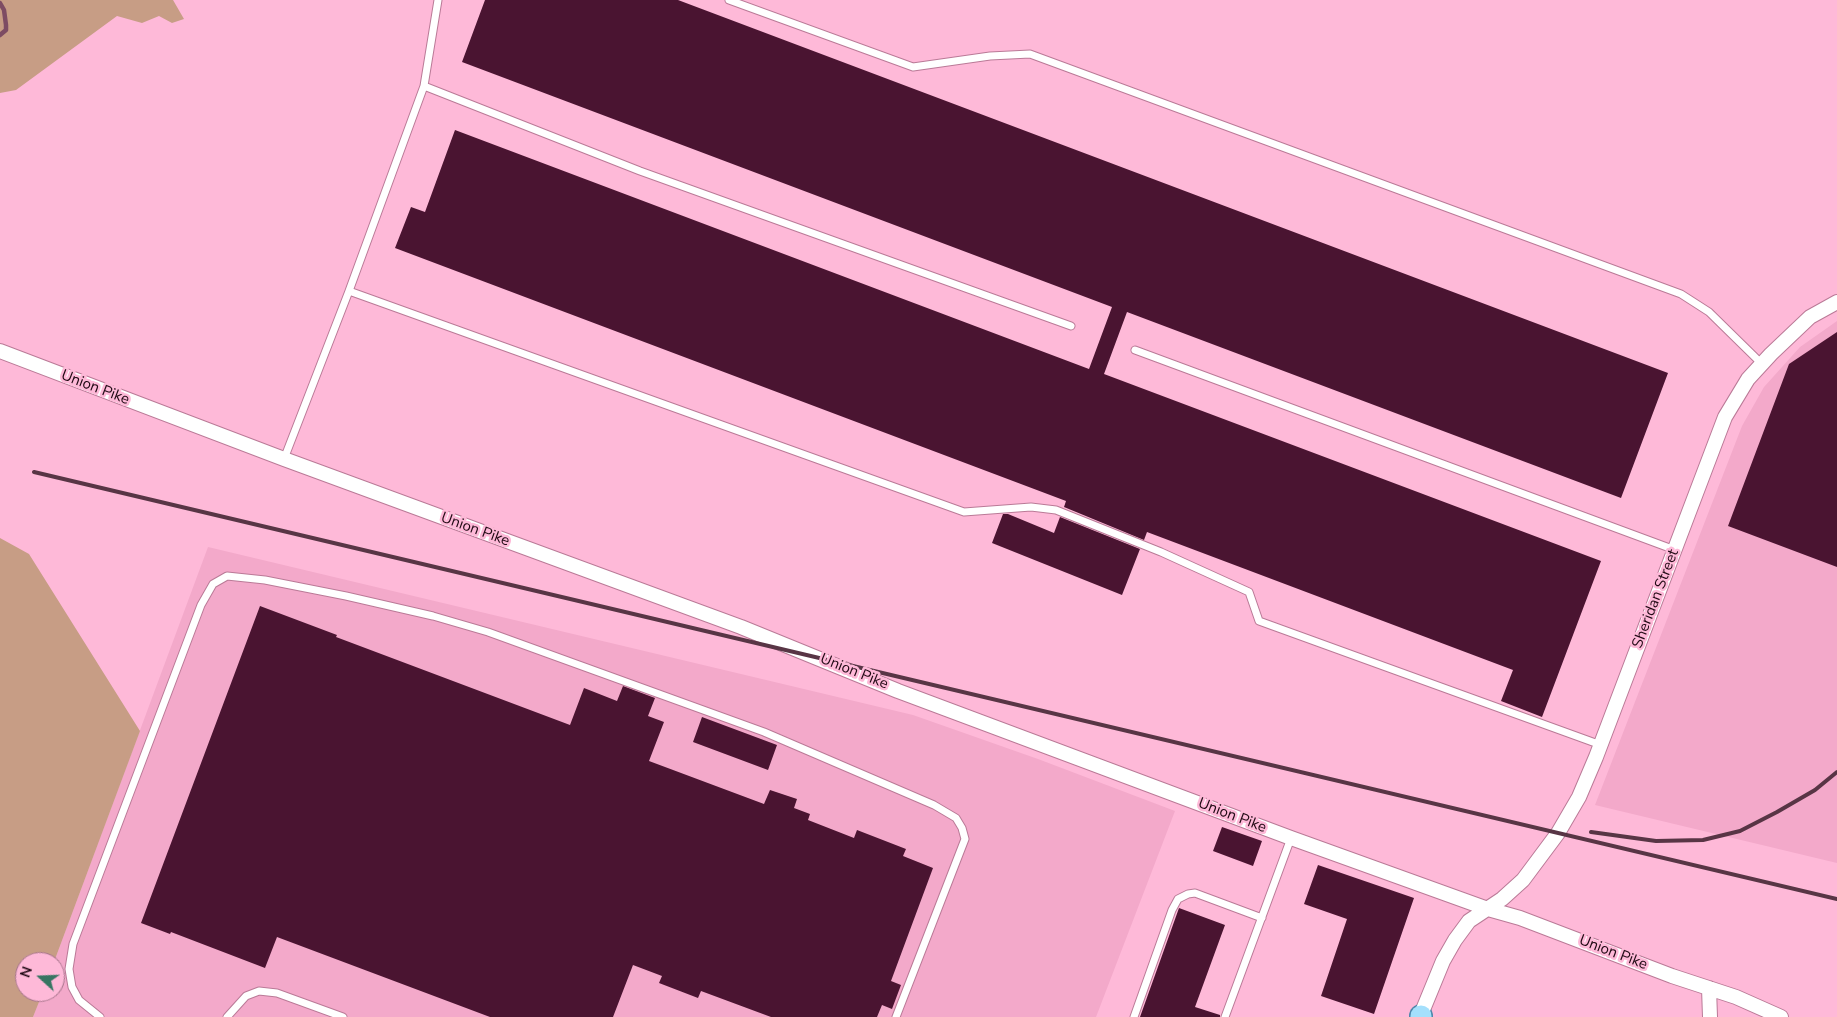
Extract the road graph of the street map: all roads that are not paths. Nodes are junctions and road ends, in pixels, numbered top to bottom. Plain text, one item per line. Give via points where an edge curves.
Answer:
1 (438, 0) edge
2 (730, 0) edge
3 (424, 86) junction
4 (349, 291) junction
5 (1837, 302) edge
6 (1071, 326) dead end
7 (1135, 350) dead end
8 (0, 352) edge
9 (1762, 364) junction
10 (284, 459) junction
11 (1675, 550) junction
12 (1601, 745) junction
13 (1291, 838) junction
14 (1488, 909) junction
15 (1262, 918) junction
16 (1709, 988) junction
17 (100, 1017) edge
18 (227, 1017) edge
19 (342, 1017) edge
20 (896, 1017) edge
21 (1134, 1017) edge
22 (1225, 1017) edge
23 (1420, 1017) edge
24 (1710, 1017) edge
25 (1782, 1017) edge

1 - 3 lane
2 - 9 lane via 913,67 1030,54 1681,294 1709,312
3 - 4 lane
3 - 6 lane via 640,171
4 - 10 lane
4 - 12 lane via 964,512 1031,507 1056,510 1162,552 1249,592 1259,621
5 - 9 street, Sheridan Street via 1810,317
7 - 11 lane
8 - 10 street, Union Pike
9 - 11 street, Sheridan Street via 1748,379 1725,417
10 - 13 street, Union Pike via 741,627 898,691
11 - 12 street, Sheridan Street
12 - 14 street, Sheridan Street via 1579,797 1558,833 1523,880
13 - 14 street, Union Pike
13 - 15 lane
14 - 16 street, Union Pike
14 - 23 street, Sheridan Street via 1469,921 1455,940
15 - 21 lane via 1196,892 1178,899
15 - 22 lane
16 - 24 street
16 - 25 street, Union Pike
17 - 20 lane via 78,1000 72,987 69,969 73,944 201,605 213,584 227,576 346,596 488,632 764,732 934,805 956,818 965,839
18 - 19 lane via 246,996 259,991 277,993

